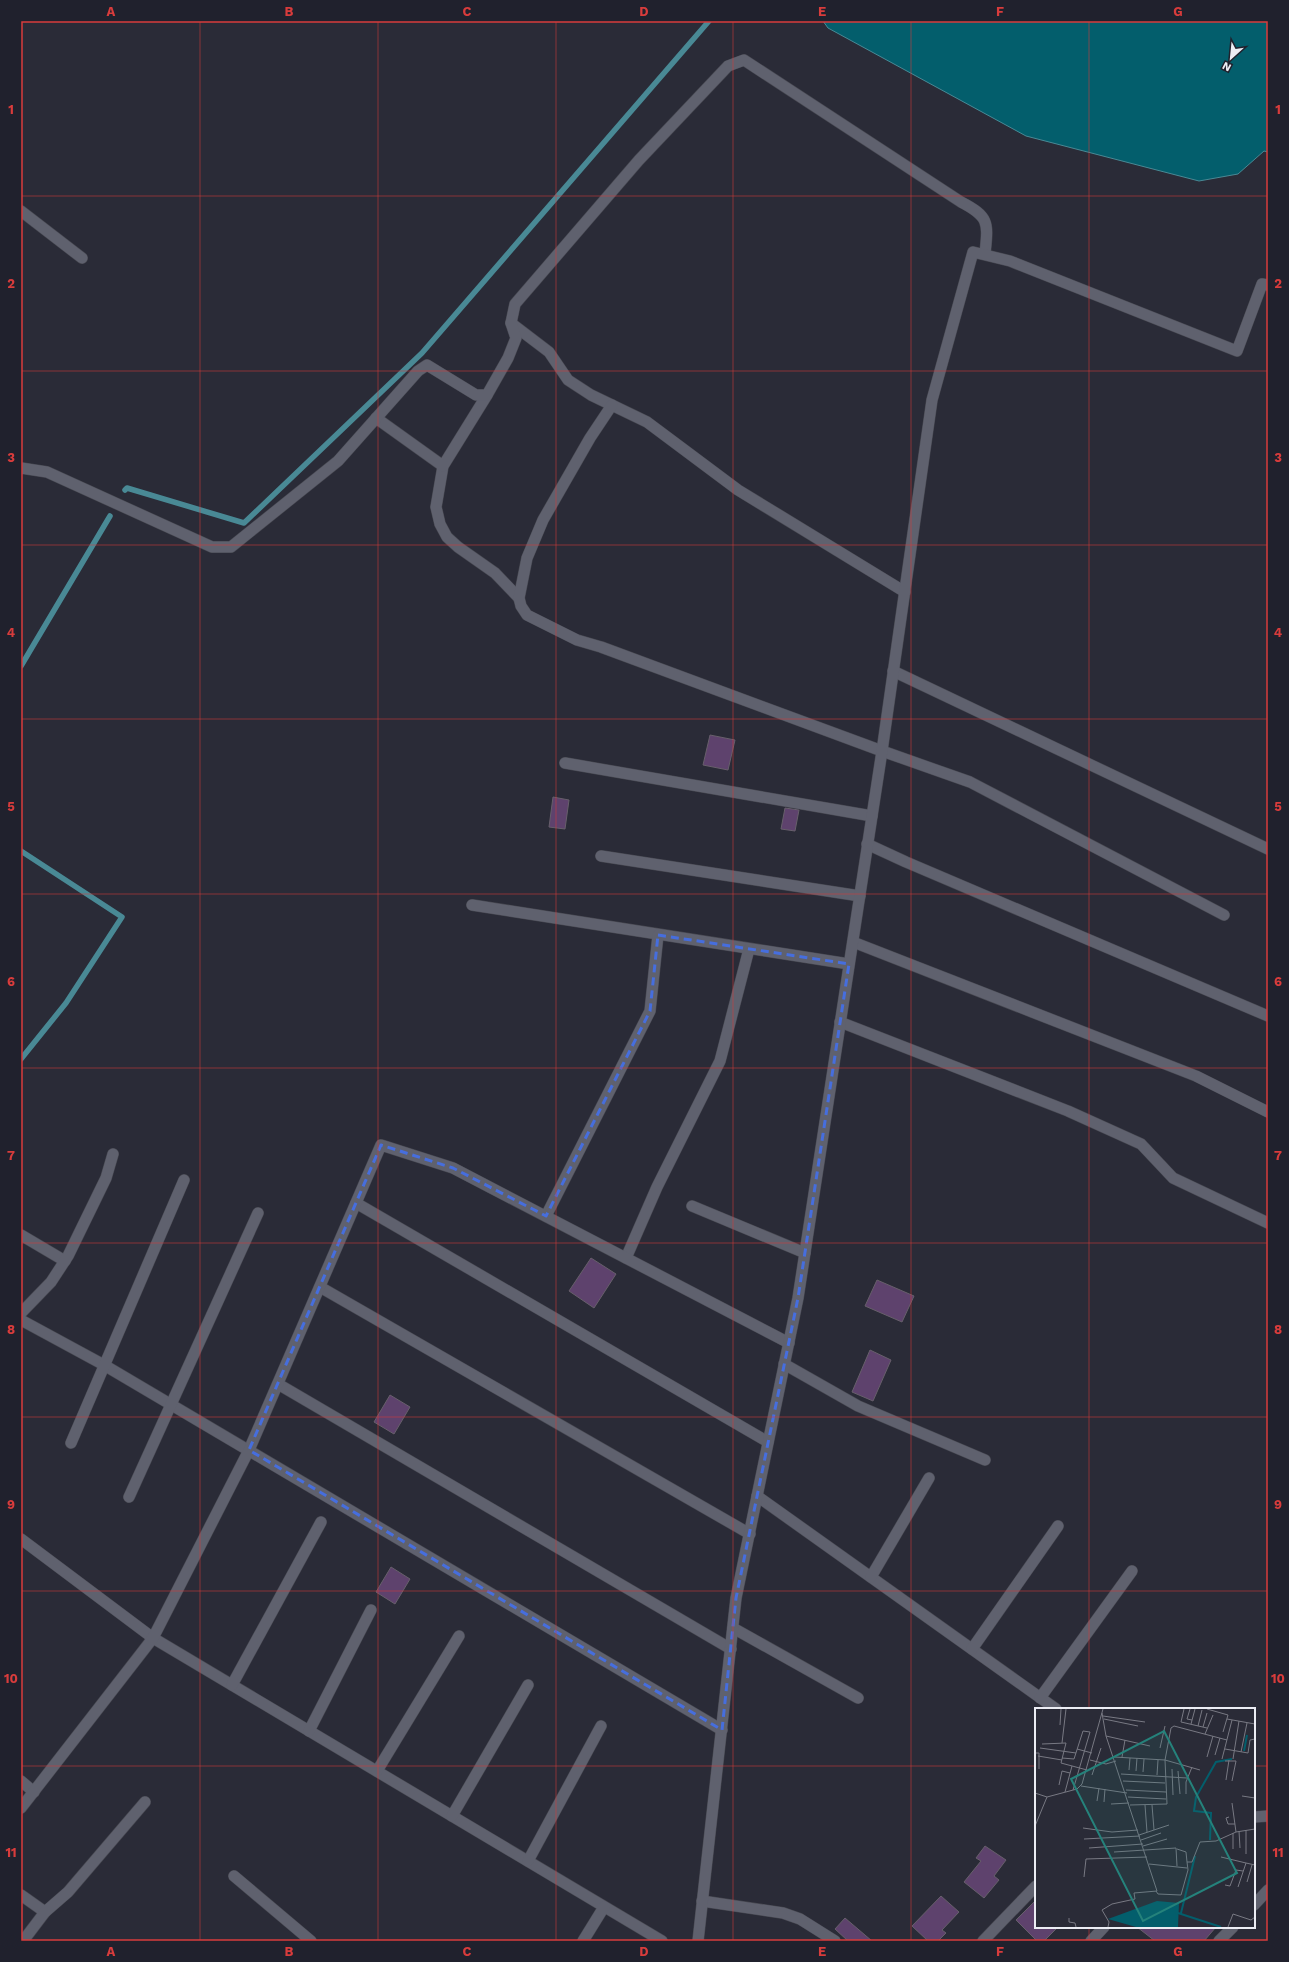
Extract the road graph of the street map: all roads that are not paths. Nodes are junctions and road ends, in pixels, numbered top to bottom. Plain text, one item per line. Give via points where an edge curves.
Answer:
1 (21, 211) edge
2 (985, 254) junction
3 (82, 258) dead end
4 (1268, 286) edge
5 (511, 323) junction
6 (487, 395) junction
7 (612, 405) junction
8 (376, 418) junction
9 (443, 466) junction
10 (21, 468) edge
11 (905, 592) junction
12 (519, 598) junction
13 (894, 671) junction
14 (882, 752) junction
15 (565, 763) dead end
16 (872, 816) junction
17 (867, 844) junction
18 (1268, 849) edge
19 (601, 856) dead end
20 (860, 896) junction
21 (472, 905) dead end
22 (1224, 915) dead end
23 (658, 935) junction
24 (853, 942) junction
25 (749, 949) junction
26 (849, 964) junction
27 (1268, 1016) edge
28 (840, 1022) junction
29 (1268, 1112) edge
30 (113, 1154) dead end
31 (184, 1180) dead end
32 (356, 1203) junction
33 (692, 1206) dead end
34 (258, 1213) dead end
35 (546, 1216) junction
36 (1268, 1224) edge
37 (21, 1235) edge
38 (805, 1253) junction
39 (626, 1258) junction
40 (65, 1261) junction
41 (320, 1287) junction
42 (21, 1312) edge
43 (21, 1320) edge
44 (789, 1343) junction
45 (784, 1364) junction
46 (104, 1365) junction
47 (278, 1384) junction
48 (171, 1405) junction
49 (768, 1442) junction
50 (71, 1443) dead end
51 (249, 1450) junction
52 (985, 1460) dead end
53 (929, 1478) dead end
54 (757, 1496) junction
55 (129, 1497) dead end
56 (321, 1522) dead end
57 (1058, 1526) dead end
58 (750, 1534) junction
59 (21, 1539) edge
60 (1132, 1571) dead end
61 (871, 1577) junction
62 (371, 1610) dead end
63 (733, 1628) junction
64 (459, 1636) dead end
65 (153, 1638) junction
66 (731, 1649) junction
67 (972, 1649) junction
68 (528, 1684) dead end
69 (232, 1685) junction
70 (858, 1698) dead end
71 (1040, 1698) junction
72 (1055, 1708) edge
73 (601, 1726) dead end
74 (722, 1730) junction
75 (309, 1731) junction
76 (377, 1771) junction
77 (21, 1781) edge
78 (34, 1792) junction
79 (145, 1802) dead end
80 (21, 1808) edge
81 (452, 1816) junction
82 (1268, 1816) edge
83 (1255, 1817) edge
84 (528, 1862) junction
85 (234, 1876) dead end
86 (1035, 1887) edge
87 (1268, 1890) edge
88 (21, 1895) edge
89 (702, 1901) junction
90 (1255, 1904) edge
91 (604, 1907) junction
92 (45, 1912) junction
93 (1103, 1928) edge
94 (1232, 1928) edge
95 (23, 1941) edge
96 (311, 1941) edge
97 (583, 1941) edge
98 (662, 1941) edge
99 (698, 1941) edge
100 (835, 1941) edge
101 (983, 1941) edge
102 (1091, 1941) edge
103 (1219, 1941) edge

1 - 3 street
2 - 4 street via 1010,261 1237,351 1262,284
2 - 5 street via 987,229 978,210 961,202 744,60 728,66 639,160 515,304
2 - 11 street via 973,252 932,400
5 - 6 street via 516,338
5 - 7 street via 549,352 568,380
6 - 8 street via 476,395 427,365 418,371
6 - 9 street
7 - 11 street via 647,422 738,490
7 - 12 street via 543,520 527,558
8 - 9 street
8 - 10 street via 338,461 231,546 212,547 47,472
9 - 12 street via 436,507 440,524 447,537 495,573
11 - 13 street
12 - 14 street via 527,615 577,640
13 - 14 street
13 - 18 street
14 - 16 street
14 - 22 street via 970,782
15 - 16 street
16 - 17 street
17 - 20 street
17 - 27 street
19 - 20 street
20 - 24 street
21 - 23 street
23 - 25 street
23 - 35 street via 650,1011
24 - 26 street
24 - 29 street via 1196,1076
25 - 26 street
25 - 39 street via 720,1061 657,1187
26 - 28 street
28 - 36 street via 1068,1111 1141,1144 1173,1178
28 - 38 street
30 - 40 street via 106,1178
31 - 46 street
32 - 35 street via 380,1145 453,1168
32 - 41 street
32 - 49 street
33 - 38 street
34 - 48 street
35 - 39 street
37 - 40 street
38 - 44 street
39 - 44 street
40 - 42 street via 51,1282
41 - 47 street
41 - 58 street
43 - 46 street
44 - 45 street
45 - 49 street
45 - 52 street via 858,1406
46 - 48 street
46 - 50 street
47 - 51 street
47 - 66 street
48 - 51 street
48 - 55 street
49 - 54 street
51 - 65 street
51 - 74 street
53 - 61 street
54 - 58 street
54 - 61 street
56 - 69 street
57 - 67 street
58 - 63 street via 736,1598
59 - 65 street
60 - 71 street
61 - 67 street
62 - 75 street
63 - 66 street
63 - 70 street
64 - 76 street
65 - 69 street
65 - 78 street
66 - 74 street
67 - 71 street
68 - 81 street
69 - 75 street
71 - 72 street
73 - 84 street
74 - 89 street
75 - 76 street
76 - 81 street
77 - 78 street
78 - 80 street
79 - 92 street via 68,1892
81 - 84 street
82 - 83 street
84 - 91 street
85 - 96 street
86 - 101 street
87 - 90 street
88 - 92 street
89 - 99 street
89 - 100 street via 782,1913 800,1919
91 - 97 street
91 - 98 street
92 - 95 street
93 - 102 street
94 - 103 street

